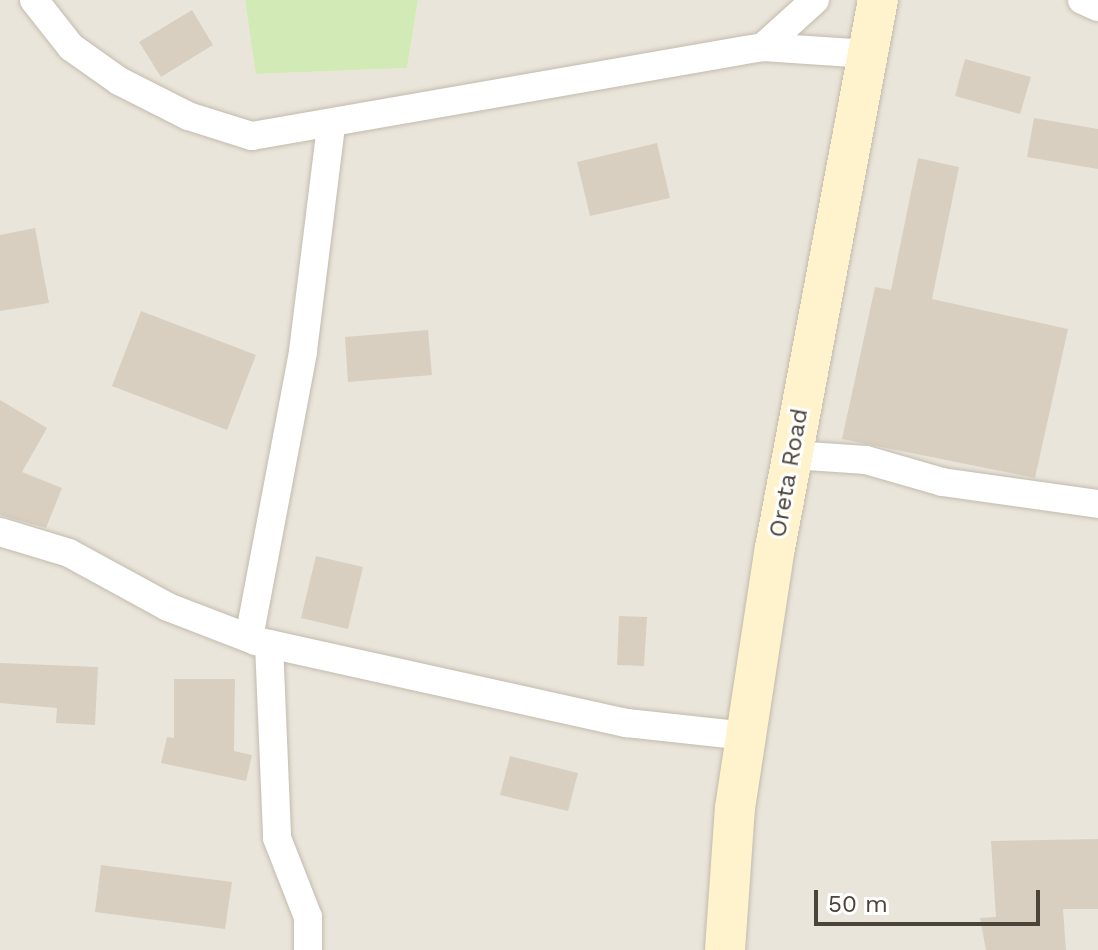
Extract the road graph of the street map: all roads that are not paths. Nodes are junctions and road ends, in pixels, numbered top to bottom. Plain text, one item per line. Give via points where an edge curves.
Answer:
1 (34, 0) edge
2 (815, 0) edge
3 (878, 0) edge
4 (1082, 0) edge
5 (1098, 7) edge
6 (763, 47) junction
7 (868, 54) junction
8 (331, 125) junction
9 (793, 455) junction
10 (1098, 504) edge
11 (0, 532) edge
12 (259, 641) junction
13 (746, 736) junction
14 (308, 950) edge
15 (725, 950) edge

1 - 8 street via 71,47 188,116 252,136
2 - 6 street
3 - 7 street, Oreta Road
4 - 5 street
6 - 7 street
6 - 8 street
7 - 9 street, Oreta Road
8 - 12 street
9 - 10 street via 866,460 942,482
9 - 13 street, Oreta Road
11 - 12 street via 69,553 168,607
12 - 13 street via 627,723
12 - 14 street via 277,838 308,917
13 - 15 street, Oreta Road

